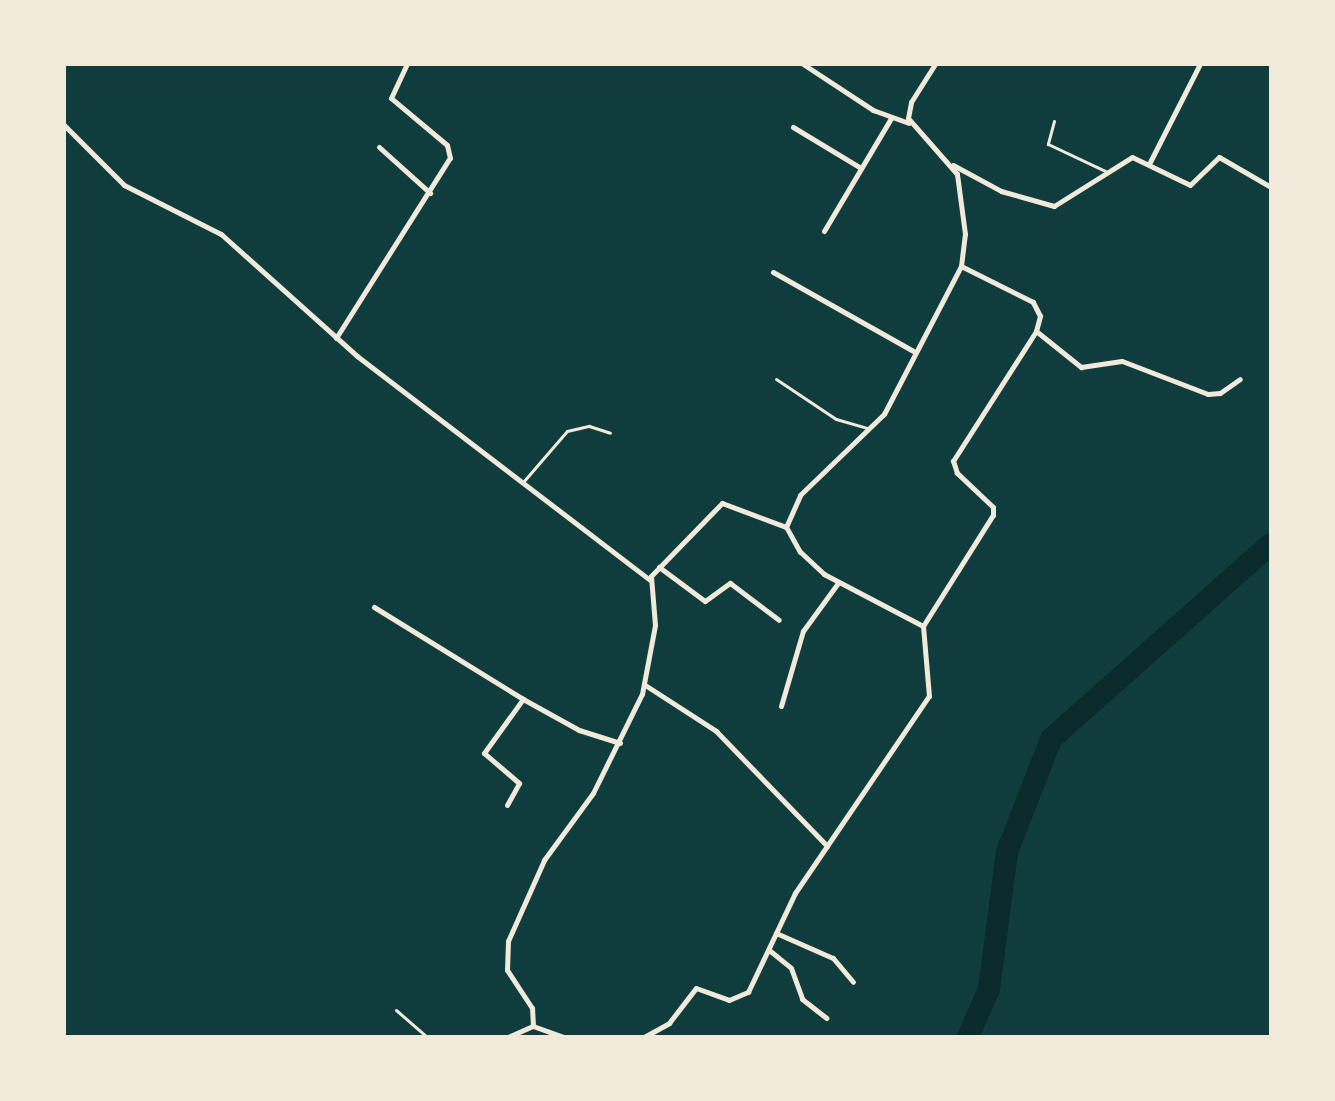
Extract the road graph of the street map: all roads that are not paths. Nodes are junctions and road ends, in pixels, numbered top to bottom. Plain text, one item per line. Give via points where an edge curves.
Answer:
1 (407, 64) edge
2 (803, 64) edge
3 (935, 64) edge
4 (1200, 64) edge
5 (891, 118) junction
6 (1054, 121) dead end
7 (910, 123) junction
8 (64, 125) edge
9 (793, 127) dead end
10 (379, 147) dead end
11 (1150, 162) junction
12 (952, 165) junction
13 (861, 168) junction
14 (1108, 173) junction
15 (1271, 187) edge
16 (430, 193) junction
17 (824, 231) dead end
18 (961, 266) junction
19 (773, 272) dead end
20 (1036, 331) junction
21 (336, 338) junction
22 (913, 351) junction
23 (776, 379) dead end
24 (1240, 379) dead end
25 (871, 429) junction
26 (610, 433) dead end
27 (522, 482) junction
28 (786, 527) junction
29 (659, 567) junction
30 (650, 580) junction
31 (838, 583) junction
32 (374, 607) dead end
33 (779, 620) dead end
34 (923, 626) junction
35 (645, 685) junction
36 (523, 699) junction
37 (781, 706) dead end
38 (620, 743) junction
39 (507, 805) dead end
40 (827, 846) junction
41 (776, 933) junction
42 (769, 950) junction
43 (853, 982) dead end
44 (396, 1010) dead end
45 (826, 1018) dead end
46 (533, 1026) junction
47 (427, 1037) edge
48 (508, 1037) edge
49 (563, 1037) edge
50 (644, 1037) edge

1 - 16 street via 392,86 391,98 450,151
2 - 5 street
3 - 7 street via 911,102
4 - 11 street
5 - 7 street
5 - 13 street
6 - 14 lane via 1048,144
7 - 12 street
8 - 21 street via 124,185 221,234
9 - 13 street
10 - 16 street
11 - 14 street via 1132,157
11 - 15 street via 1190,185 1219,157
12 - 14 street via 1010,195 1054,206
12 - 18 street via 964,223
13 - 17 street
16 - 21 street
18 - 20 street via 1033,302 1040,316
18 - 22 street
19 - 22 street
20 - 24 street via 1081,367 1122,361 1208,394 1220,393
20 - 34 street via 953,461 957,473 993,507 993,515
21 - 27 street
22 - 25 street via 889,407
23 - 25 lane via 836,419
25 - 28 street via 800,495
26 - 27 lane via 589,426 567,431
27 - 30 street
28 - 29 street via 722,503
28 - 31 street via 800,552
29 - 30 street
29 - 33 street via 705,601 730,583
30 - 35 street via 655,625
31 - 34 street
31 - 37 street via 803,631
32 - 36 street
34 - 40 street via 931,687 926,705
35 - 38 street
35 - 40 street via 716,731
36 - 38 street via 579,730
36 - 39 street via 484,753 519,783
38 - 46 street via 584,808 546,855 508,941 507,970 532,1008
40 - 41 street
41 - 42 street
41 - 43 street via 833,958
42 - 45 street via 791,968 802,999
42 - 50 street via 742,997 722,999 696,988 669,1023
44 - 47 lane
46 - 48 street
46 - 49 street

